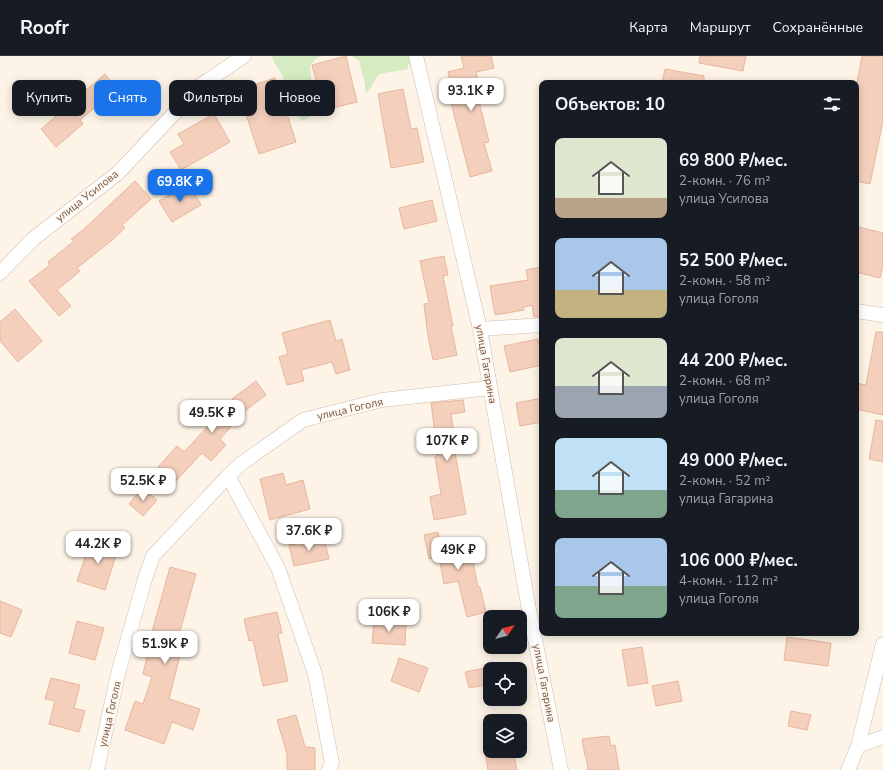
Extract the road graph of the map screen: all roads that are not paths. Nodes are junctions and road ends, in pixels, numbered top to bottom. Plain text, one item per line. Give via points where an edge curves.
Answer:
1 (244, 56) edge
2 (416, 56) edge
3 (0, 273) edge
4 (859, 311) edge
5 (883, 315) edge
6 (539, 325) edge
7 (480, 329) junction
8 (490, 388) junction
9 (228, 476) junction
10 (883, 644) edge
11 (883, 737) edge
12 (858, 746) junction
13 (97, 770) edge
14 (329, 770) edge
15 (561, 770) edge
16 (848, 770) edge

1 - 3 street, улица Усилова via 201,85 118,173 33,239
2 - 7 street, улица Гагарина
4 - 5 street
6 - 7 street
7 - 8 street, улица Гагарина
8 - 9 street, улица Гоголя via 382,400 303,420 242,463
8 - 15 street, улица Гагарина via 528,604
9 - 13 street, улица Гоголя via 153,556 119,670
9 - 14 street via 278,568 315,674 332,763
10 - 12 street
11 - 12 street
12 - 16 street

